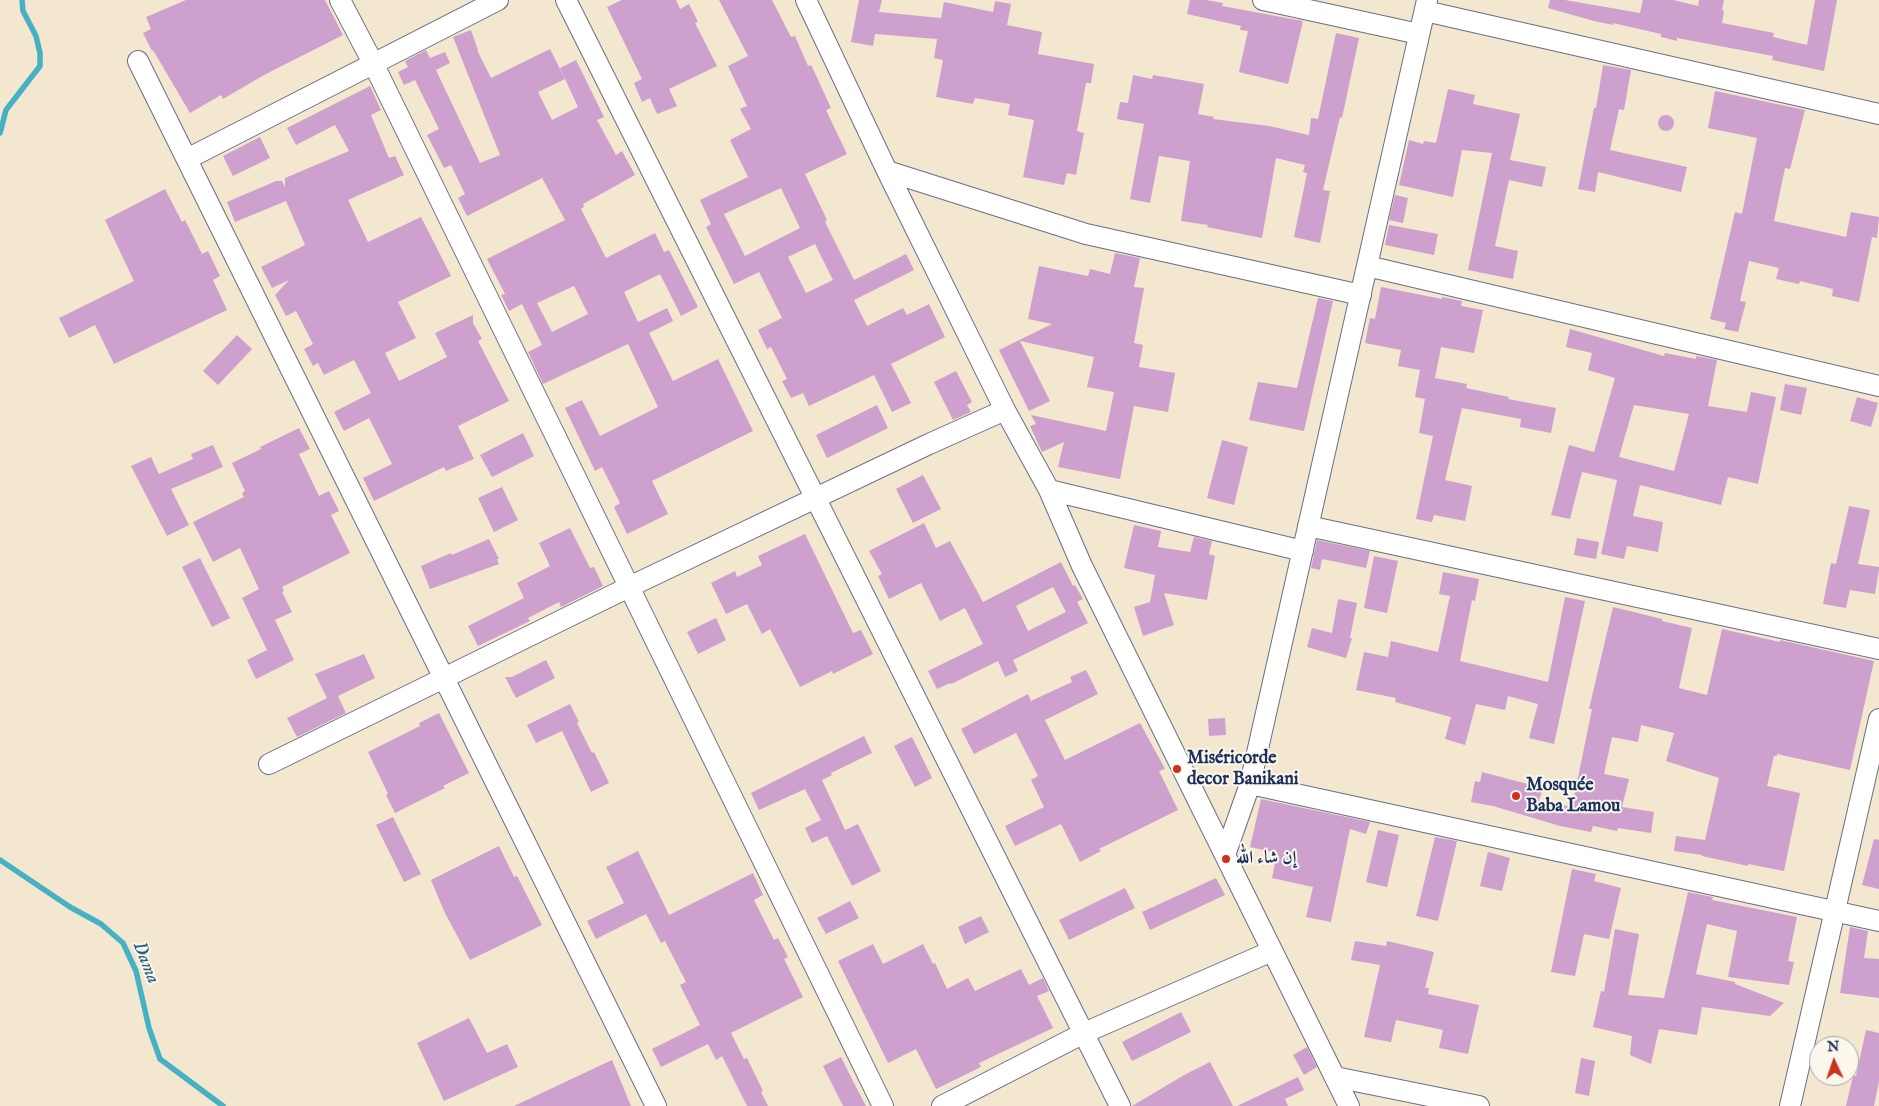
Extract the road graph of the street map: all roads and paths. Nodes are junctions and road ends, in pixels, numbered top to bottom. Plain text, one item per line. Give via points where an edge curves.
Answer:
1 (340, 0) edge
2 (498, 0) edge
3 (566, 0) edge
4 (806, 0) edge
5 (1263, 0) edge
6 (1426, 6) edge
7 (1419, 34) junction
8 (138, 61) dead end
9 (374, 65) junction
10 (1879, 114) edge
11 (188, 159) junction
12 (887, 171) junction
13 (1367, 266) junction
14 (1361, 295) junction
15 (1879, 386) edge
16 (1005, 410) junction
17 (1049, 490) junction
18 (816, 498) junction
19 (1308, 526) junction
20 (1303, 551) junction
21 (629, 586) junction
22 (1879, 649) edge
23 (444, 677) junction
24 (1879, 719) edge
25 (269, 764) dead end
26 (1250, 784) junction
27 (1225, 855) junction
28 (1835, 911) junction
29 (1879, 922) edge
30 (1272, 951) junction
31 (1084, 1033) junction
32 (1334, 1077) junction
33 (656, 1106) edge
34 (883, 1106) edge
35 (942, 1106) edge
36 (1120, 1106) edge
37 (1349, 1106) edge
38 (1479, 1106) edge
39 (1790, 1106) edge

1 - 9 street
2 - 9 street
3 - 18 street
4 - 12 street
5 - 7 street
6 - 7 street
6 - 10 street
7 - 13 street
8 - 11 street
9 - 11 street
9 - 21 street
11 - 23 street
12 - 14 street via 1086,234
12 - 16 street
13 - 14 street
13 - 15 street
14 - 19 street
16 - 17 street
16 - 18 street
17 - 20 street
17 - 27 street via 1082,566
18 - 21 street
18 - 31 street
19 - 20 street
19 - 22 street
20 - 26 street
21 - 23 street
21 - 34 street
23 - 25 street
23 - 33 street
24 - 28 street
26 - 27 street
26 - 28 street
27 - 30 street
28 - 29 street
28 - 39 street
30 - 31 street
30 - 32 street
31 - 35 street
31 - 36 street
32 - 37 street
32 - 38 street

